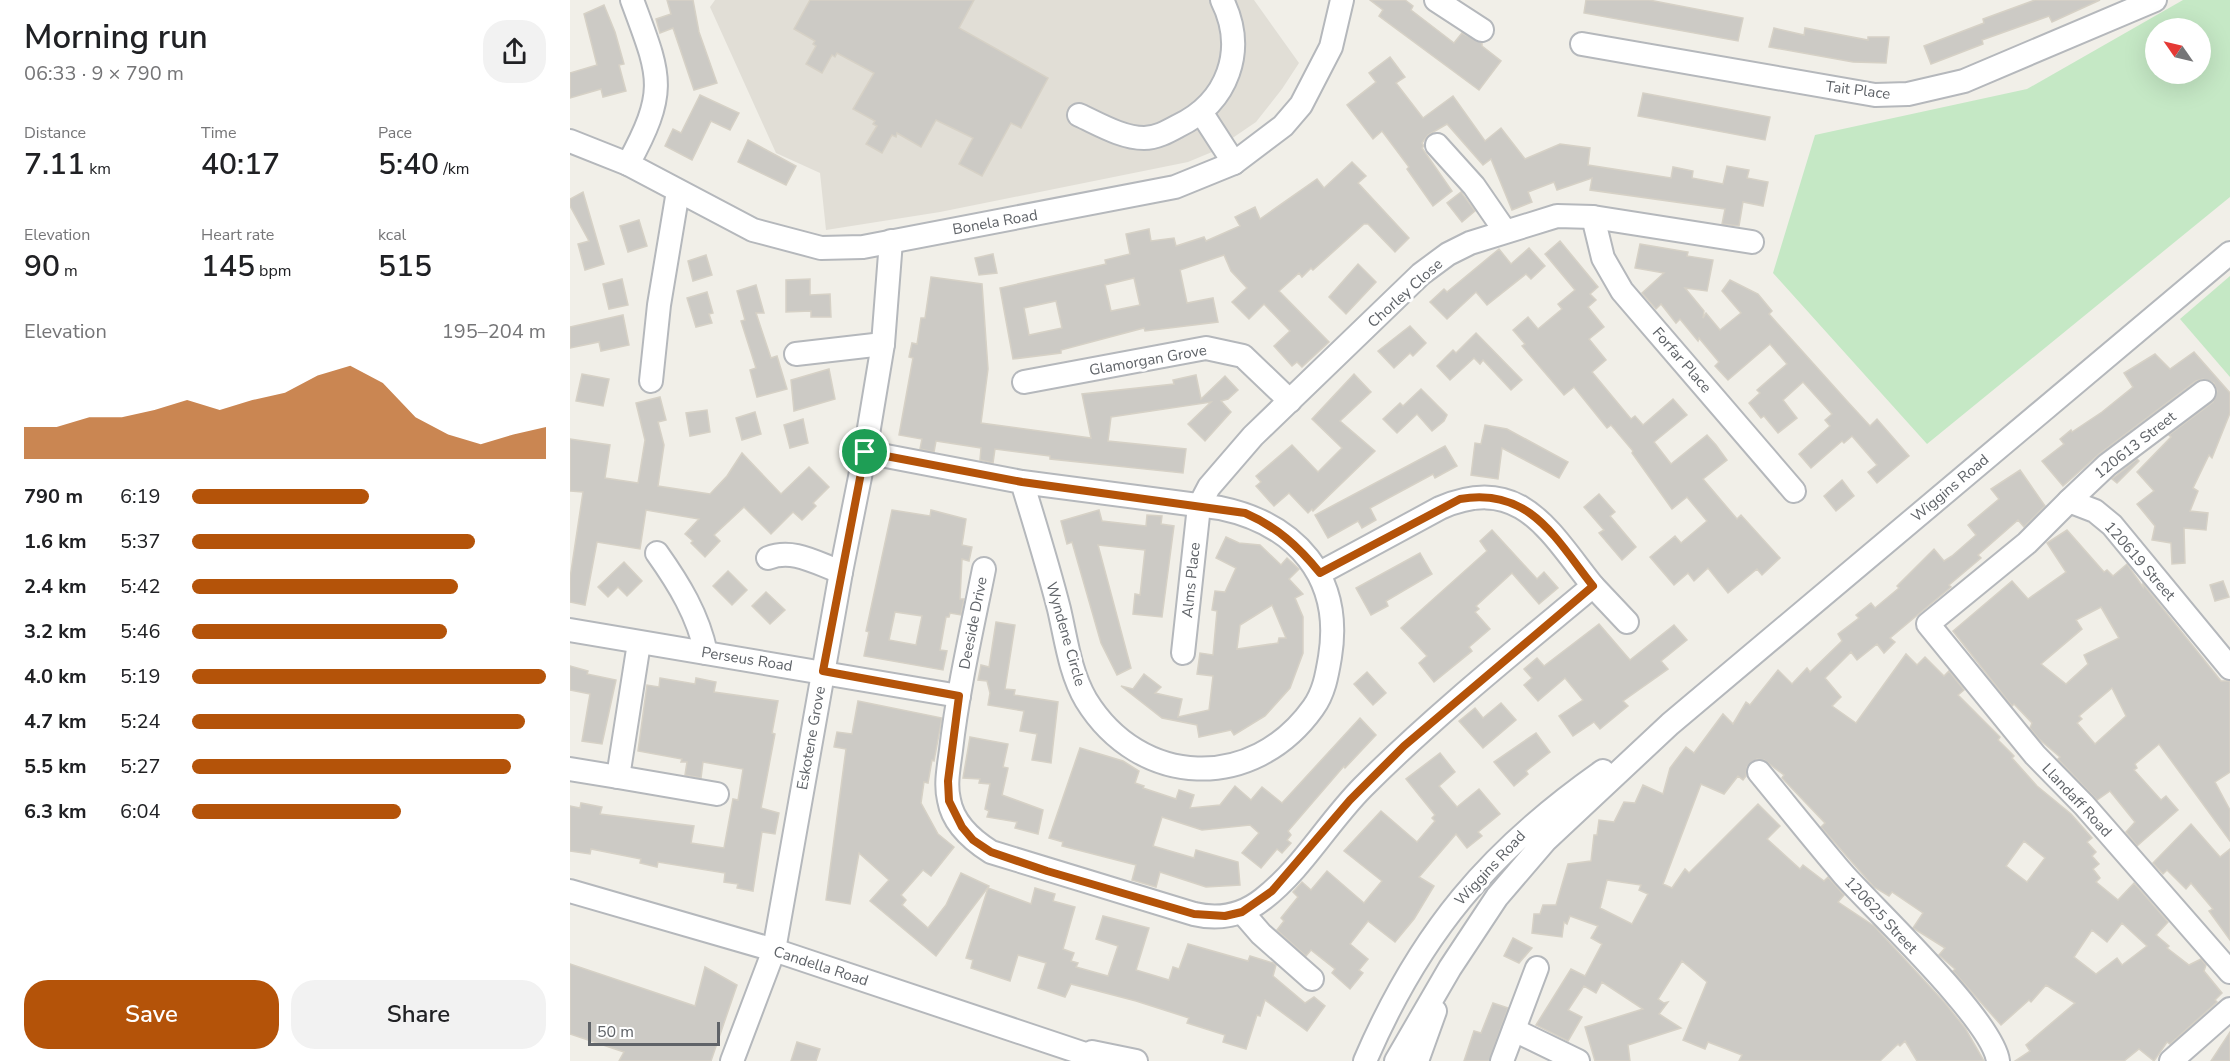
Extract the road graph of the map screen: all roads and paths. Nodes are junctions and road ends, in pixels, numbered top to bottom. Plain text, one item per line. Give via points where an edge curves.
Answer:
1 (632, 0) edge
2 (1222, 0) edge
3 (1342, 0) edge
4 (1436, 0) edge
5 (2155, 0) edge
6 (1482, 30) dead end
7 (1582, 44) dead end
8 (1202, 112) junction
9 (1079, 115) dead end
10 (570, 141) edge
11 (1437, 145) dead end
12 (1234, 163) junction
13 (627, 164) junction
14 (678, 191) junction
15 (1593, 217) junction
16 (1505, 231) junction
17 (891, 241) junction
18 (1752, 242) dead end
19 (2230, 253) edge
20 (883, 344) junction
21 (796, 354) dead end
22 (651, 381) dead end
23 (1024, 382) dead end
24 (2204, 392) dead end
25 (1290, 401) junction
26 (865, 452) junction
27 (1022, 482) junction
28 (1794, 491) dead end
29 (2069, 501) junction
30 (1199, 506) junction
31 (657, 553) dead end
32 (768, 558) dead end
33 (984, 569) dead end
34 (841, 572) junction
35 (1320, 573) junction
36 (1593, 586) junction
37 (1627, 622) dead end
38 (570, 630) edge
39 (639, 643) junction
40 (706, 653) junction
41 (1183, 653) dead end
42 (2230, 668) edge
43 (823, 671) junction
44 (959, 696) junction
45 (1670, 723) junction
46 (570, 769) edge
47 (1759, 772) dead end
48 (618, 777) junction
49 (717, 794) dead end
50 (570, 891) edge
51 (1242, 912) junction
52 (774, 950) junction
53 (1450, 968) junction
54 (1537, 968) dead end
55 (2230, 972) edge
56 (1312, 979) dead end
57 (2230, 1009) edge
58 (1514, 1030) junction
59 (1070, 1048) junction
60 (732, 1061) edge
61 (1106, 1061) edge
62 (1136, 1061) edge
63 (1365, 1061) edge
64 (1396, 1061) edge
65 (1417, 1061) edge
66 (1502, 1061) edge
67 (1578, 1061) edge
68 (1998, 1061) edge
69 (2171, 1061) edge

1 - 13 street via 655,63 657,86 651,118
2 - 8 street via 1234,29 1231,66 1219,92
3 - 12 street, Bonela Road via 1331,47 1302,105 1283,126
4 - 6 street
5 - 7 street, Tait Place via 1964,81 1908,94 1875,95
8 - 9 street via 1163,134 1146,138 1124,135
8 - 12 street
10 - 13 street, Bonela Road
11 - 16 street via 1474,186
12 - 17 street, Bonela Road via 1175,187
13 - 14 street, Bonela Road
14 - 17 street, Bonela Road via 753,230 789,241 821,248 863,247
14 - 22 street
15 - 16 street, Chorley Close via 1557,216
15 - 18 street, Chorley Close
15 - 28 street, Forfar Place via 1603,258 1622,291
16 - 25 street, Chorley Close via 1448,254 1421,274
17 - 20 street, Eskotene Grove
19 - 45 street, Wiggins Road
20 - 21 street
20 - 26 street, Eskotene Grove
23 - 25 street, Glamorgan Grove via 1206,348 1243,356
24 - 29 street, 120613 Street via 2107,465
25 - 30 street, Chorley Close via 1229,461
26 - 27 street, Wyndene Circle
26 - 34 street, Eskotene Grove
27 - 30 street, Wyndene Circle
27 - 35 street, Wyndene Circle via 1074,672 1086,699 1107,728 1130,747 1179,768 1204,770 1249,761 1277,745 1314,708 1327,674 1332,643 1331,606
29 - 42 street, 120619 Street via 2095,511 2112,525
29 - 55 street, Llandaff Road via 2027,543 1928,624 2036,755
30 - 35 street, Wyndene Circle via 1245,513 1270,524 1300,548
30 - 41 street, Alms Place
31 - 40 street via 701,627
32 - 34 street via 790,553
33 - 44 street, Deeside Drive
34 - 43 street, Eskotene Grove
35 - 36 street via 1440,508 1481,495 1521,505 1543,524
36 - 37 street
36 - 51 street, Deeside Drive via 1404,746 1350,800 1272,891
38 - 39 street, Perseus Road
39 - 40 street, Perseus Road
39 - 48 street
40 - 43 street, Perseus Road
43 - 44 street, Perseus Road
43 - 52 street, Eskotene Grove
44 - 51 street, Deeside Drive via 949,801 973,840 991,852 1047,871 1194,914 1216,917
45 - 53 street, Wiggins Road via 1545,841 1497,897
45 - 63 street, Wiggins Road via 1560,801 1484,871 1412,967
46 - 48 street
47 - 68 street, 120625 Street via 1844,874 1962,1001 1991,1039
48 - 49 street
50 - 52 street, Candella Road
51 - 56 street
52 - 59 street, Candella Road
52 - 60 street, Eskotene Grove
53 - 64 street, Wiggins Road
53 - 65 street
54 - 58 street
57 - 69 street
58 - 66 street
58 - 67 street
59 - 61 street, Candella Road
59 - 62 street, Candella Road

